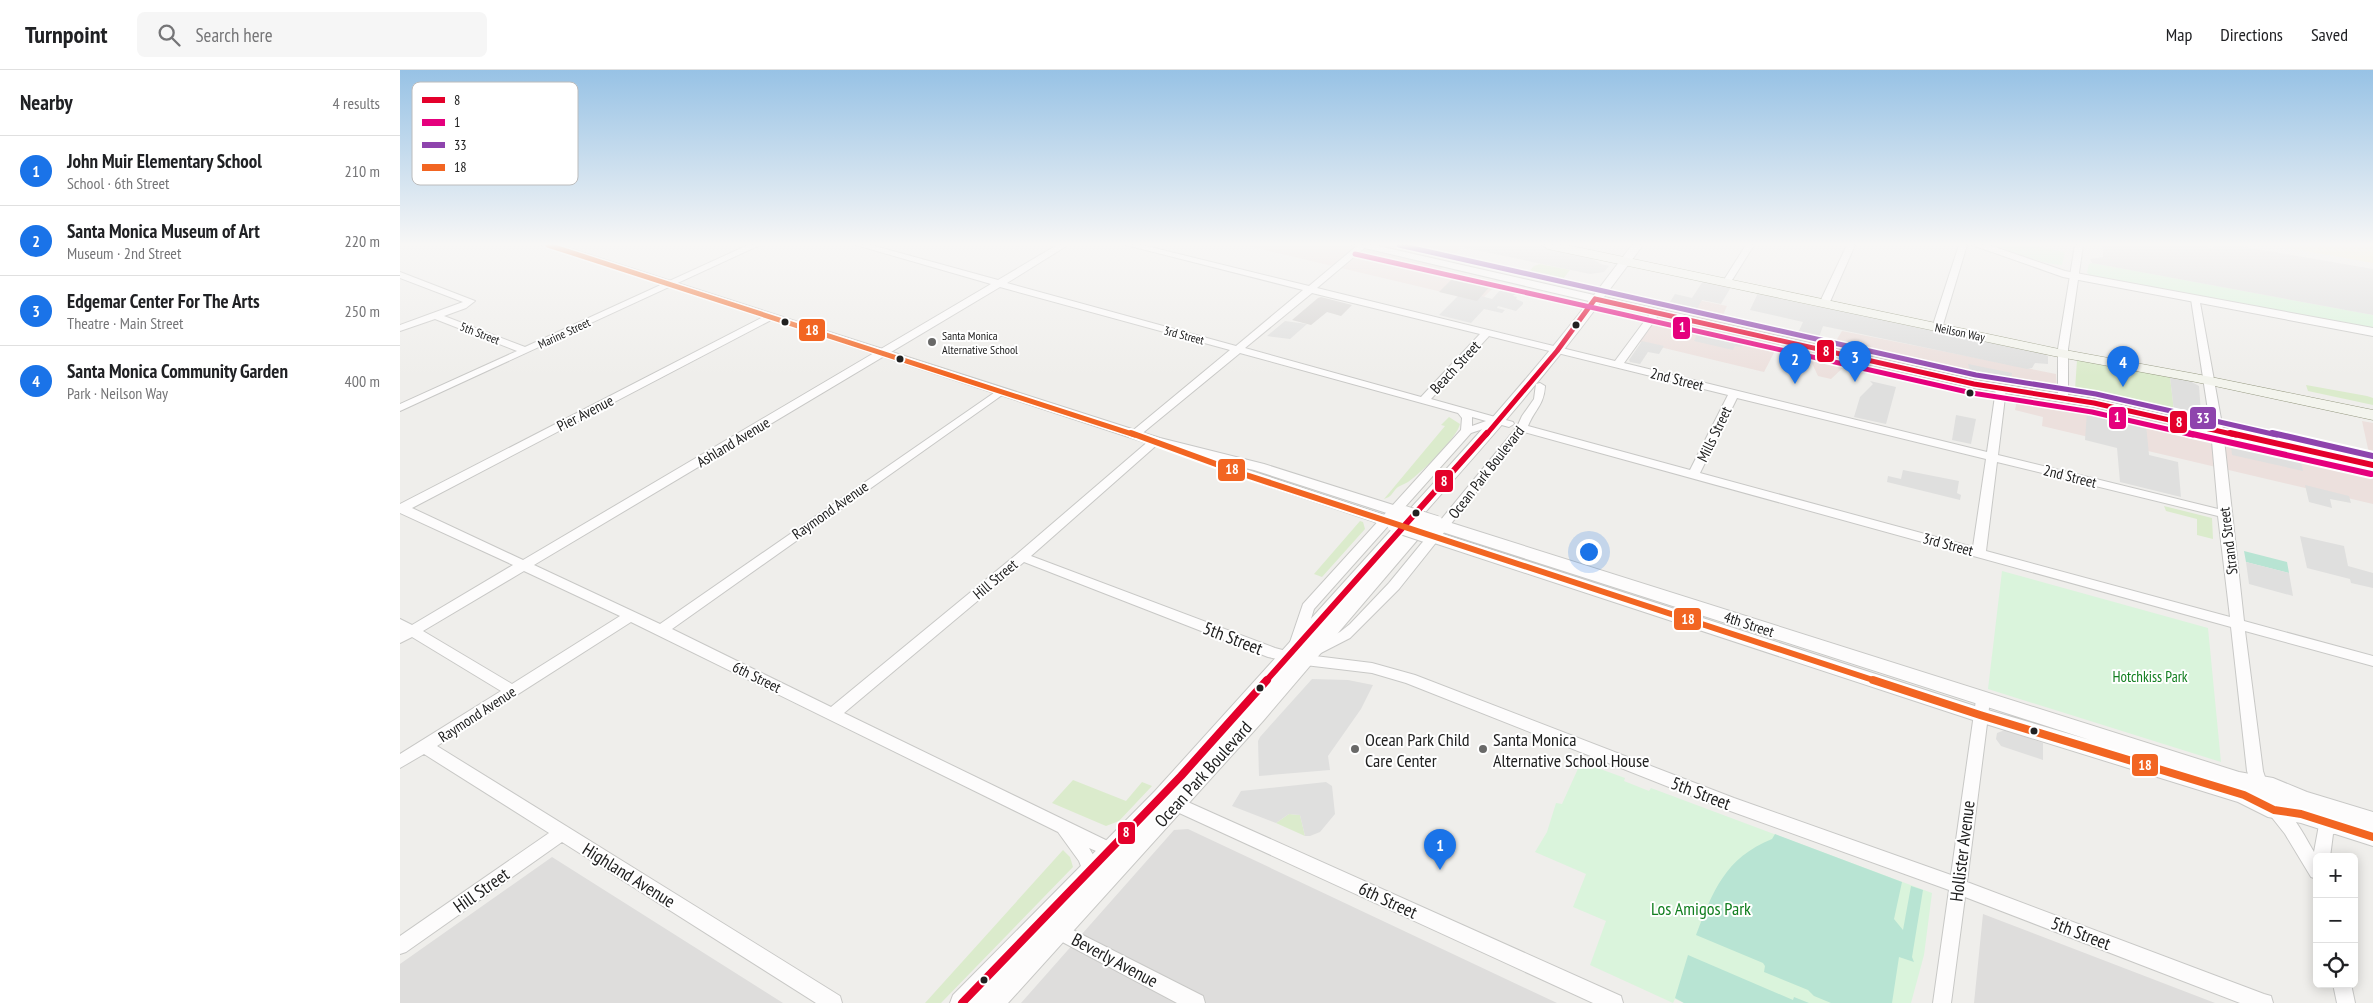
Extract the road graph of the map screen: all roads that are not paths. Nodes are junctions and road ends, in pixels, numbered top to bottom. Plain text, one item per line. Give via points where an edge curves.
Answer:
1 (437, 289) edge
2 (660, 289) edge
3 (679, 289) edge
4 (994, 289) edge
5 (1018, 289) edge
6 (1304, 289) edge
7 (1549, 289) edge
8 (1609, 289) edge
9 (1765, 289) edge
10 (1831, 289) edge
11 (1949, 289) edge
12 (2072, 289) edge
13 (2141, 289) edge
14 (1310, 290) junction
15 (2196, 299) junction
16 (1600, 300) junction
17 (1825, 301) junction
18 (1655, 313) junction
19 (435, 316) junction
20 (770, 317) junction
21 (1938, 325) junction
22 (400, 328) edge
23 (2373, 332) edge
24 (1486, 334) junction
25 (1238, 349) junction
26 (526, 351) junction
27 (1562, 352) junction
28 (2063, 352) junction
29 (882, 353) junction
30 (1618, 364) junction
31 (2208, 378) junction
32 (2001, 389) junction
33 (1001, 391) junction
34 (1734, 394) junction
35 (2063, 398) junction
36 (1424, 400) junction
37 (400, 408) edge
38 (2373, 408) edge
39 (1462, 411) junction
40 (2373, 415) edge
41 (1510, 424) junction
42 (2218, 430) junction
43 (1467, 431) junction
44 (1135, 434) junction
45 (1155, 441) junction
46 (1991, 457) junction
47 (2373, 465) edge
48 (1694, 474) junction
49 (401, 508) edge
50 (2224, 514) junction
51 (1396, 518) junction
52 (1435, 530) junction
53 (1979, 553) junction
54 (1022, 557) junction
55 (524, 565) junction
56 (630, 616) junction
57 (2238, 624) junction
58 (661, 630) junction
59 (404, 631) edge
60 (1299, 655) junction
61 (2373, 661) edge
62 (513, 691) junction
63 (1981, 707) junction
64 (832, 714) junction
65 (425, 748) junction
66 (400, 762) edge
67 (2268, 796) junction
68 (1169, 800) junction
69 (2373, 821) edge
70 (1063, 826) junction
71 (2342, 827) junction
72 (562, 833) junction
73 (2373, 837) edge
74 (1110, 850) junction
75 (2322, 853) edge
76 (2313, 865) edge
77 (1090, 869) junction
78 (1958, 886) junction
79 (1093, 894) junction
80 (1059, 931) junction
81 (400, 946) edge
82 (2343, 988) edge
83 (833, 1003) edge
84 (962, 1003) edge
85 (992, 1003) edge
86 (1196, 1003) edge
87 (1614, 1003) edge
88 (1942, 1003) edge
89 (2264, 1003) edge
90 (2346, 1003) edge

1 - 19 street via 469,303
2 - 26 street, Marine Street
3 - 20 street, 4th Street
4 - 29 street, Ashland Avenue
5 - 25 street, 3rd Street
6 - 14 street, 2nd Street
7 - 16 street
8 - 16 street, Ocean Park Boulevard
9 - 17 main road, Neilson Way
10 - 17 street
11 - 21 street
12 - 28 street
13 - 15 street
14 - 24 street, 2nd Street
14 - 25 street
15 - 23 street
15 - 31 street, Strand Street
16 - 18 street
16 - 27 street, Ocean Park Boulevard
17 - 21 main road, Neilson Way
18 - 30 street
18 - 32 street
19 - 22 street
19 - 26 street, 5th Street
20 - 29 street, 4th Street
20 - 49 street, Pier Avenue
21 - 28 main road, Neilson Way
24 - 27 street, 2nd Street
24 - 36 street, Beach Street
25 - 36 street, 3rd Street
25 - 44 street
26 - 37 street, Marine Street
27 - 30 street, 2nd Street
27 - 41 street, Ocean Park Boulevard
27 - 41 street, Ocean Park Boulevard
28 - 31 main road, Neilson Way
28 - 35 street
29 - 33 street, 4th Street
29 - 55 street, Ashland Avenue
30 - 34 street, 2nd Street
31 - 38 main road, Neilson Way
31 - 40 main road, Neilson Way
31 - 42 street, Strand Street
32 - 35 street
32 - 46 street
33 - 44 street, 4th Street
33 - 58 street, Raymond Avenue
34 - 46 street, 2nd Street
34 - 48 street, Mills Street
35 - 42 street
36 - 39 street, 3rd Street
39 - 41 street, 3rd Street
39 - 43 street via 1468,418
41 - 43 street, Ocean Park Boulevard
41 - 48 street, 3rd Street
41 - 52 street, Ocean Park Boulevard
41 - 60 street, Ocean Park Boulevard
42 - 47 street
42 - 50 street, Strand Street
43 - 51 street, Ocean Park Boulevard
44 - 45 street, 4th Street
45 - 51 street, 4th Street via 1246,476
45 - 54 street, Hill Street
46 - 50 street, 2nd Street
46 - 53 street
48 - 53 street, 3rd Street
49 - 55 street, 6th Street
50 - 57 street, Strand Street
51 - 52 street, 4th Street, bridge
51 - 60 street, Ocean Park Boulevard via 1308,607
52 - 60 street, Ocean Park Boulevard via 1394,586 1355,627 1345,635
52 - 63 street, 4th Street
53 - 57 street, 3rd Street
54 - 60 street, 5th Street
54 - 64 street, Hill Street
55 - 56 street, 6th Street
55 - 59 street, Ashland Avenue
56 - 58 street, 6th Street
56 - 62 street, Raymond Avenue
57 - 61 street, 3rd Street
57 - 67 street, Strand Street via 2255,771
58 - 64 street, 6th Street
59 - 62 street
60 - 68 street, Ocean Park Boulevard
60 - 78 street, 5th Street via 1372,668 1410,679 1728,804
62 - 65 street, Raymond Avenue
63 - 67 street, 4th Street via 2238,780
63 - 78 street, Hollister Avenue
64 - 70 street, 6th Street
65 - 66 street, Raymond Avenue
65 - 72 street, Highland Avenue
67 - 69 street, 4th Street via 2302,799
67 - 71 street, 4th Street via 2301,814
67 - 76 street, Strand Street
68 - 74 street, Ocean Park Boulevard
68 - 79 street, Ocean Park Boulevard
68 - 87 street, 6th Street
70 - 74 street, 6th Street
70 - 77 street via 1087,858
71 - 73 street, 4th Street
71 - 75 street via 2325,830
72 - 81 street, Hill Street
72 - 83 street, Highland Avenue
74 - 77 street, Ocean Park Boulevard
74 - 79 street via 1118,856 1100,877
77 - 80 street via 1076,898 1058,921 1056,929
77 - 84 street, Ocean Park Boulevard
78 - 88 street, Hollister Avenue
78 - 89 street, 5th Street
79 - 80 street, Ocean Park Boulevard
80 - 85 street, Ocean Park Boulevard
80 - 86 street, Beverly Avenue
82 - 90 street

